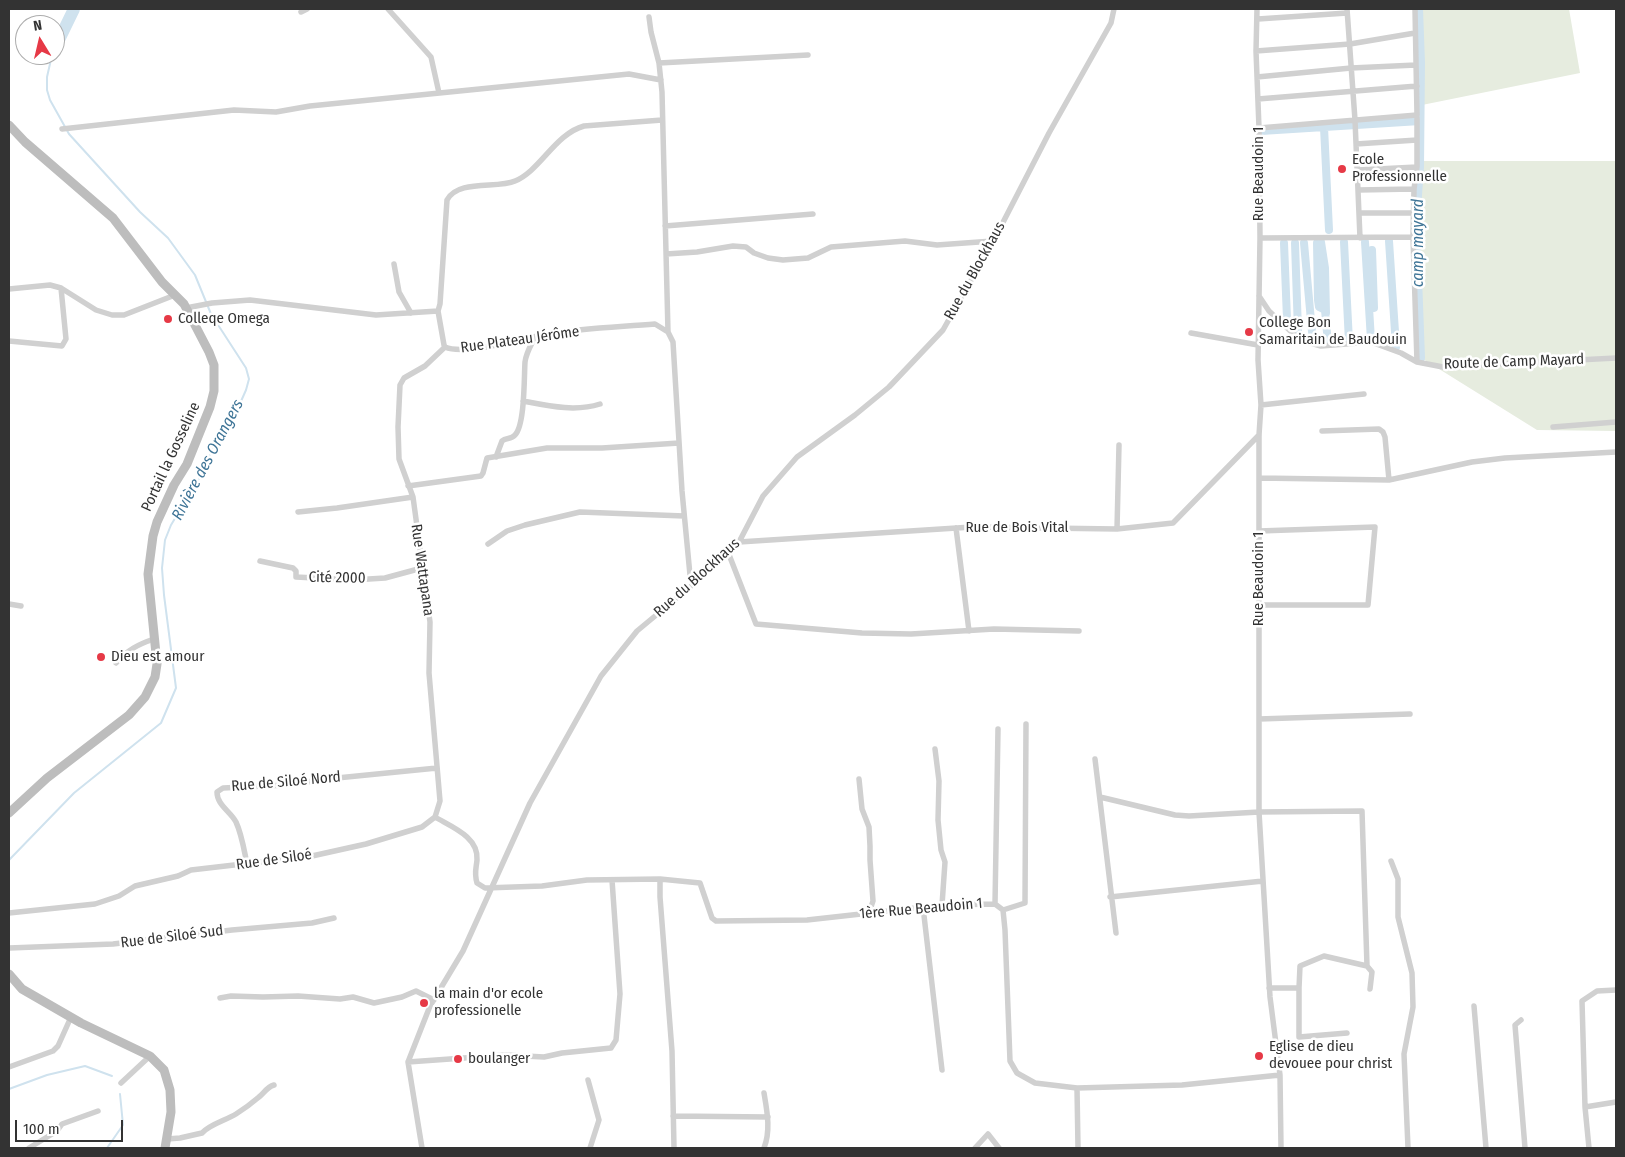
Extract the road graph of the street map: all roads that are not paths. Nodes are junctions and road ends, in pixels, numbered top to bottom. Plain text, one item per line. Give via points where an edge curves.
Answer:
1 (388, 9) edge
2 (1114, 9) edge
3 (1257, 9) edge
4 (1415, 9) edge
5 (1347, 11) edge
6 (649, 17) dead end
7 (1258, 19) junction
8 (1416, 33) junction
9 (1350, 44) junction
10 (1256, 51) junction
11 (808, 55) dead end
12 (659, 63) junction
13 (1416, 65) junction
14 (1351, 68) junction
15 (1257, 77) junction
16 (661, 80) junction
17 (1417, 86) junction
18 (1353, 91) junction
19 (440, 94) junction
20 (1258, 99) junction
21 (662, 120) junction
22 (1417, 121) dead end
23 (1355, 123) junction
24 (9, 125) edge
25 (1259, 128) junction
26 (62, 129) dead end
27 (1417, 140) junction
28 (1356, 144) junction
29 (1417, 167) junction
30 (1357, 170) junction
31 (1358, 190) junction
32 (1414, 190) junction
33 (1359, 213) junction
34 (1414, 213) junction
35 (813, 214) dead end
36 (665, 226) junction
37 (1413, 237) junction
38 (1260, 238) junction
39 (1360, 238) junction
40 (994, 241) junction
41 (666, 254) junction
42 (394, 264) dead end
43 (61, 288) junction
44 (9, 289) edge
45 (1259, 294) junction
46 (175, 295) junction
47 (186, 308) junction
48 (438, 311) junction
49 (411, 313) junction
50 (668, 332) junction
51 (1191, 333) dead end
52 (535, 337) junction
53 (9, 342) edge
54 (1258, 345) junction
55 (445, 347) junction
56 (1616, 358) edge
57 (1417, 362) junction
58 (1364, 394) dead end
59 (523, 400) junction
60 (600, 404) dead end
61 (1261, 405) junction
62 (1616, 422) edge
63 (1553, 427) dead end
64 (1322, 431) dead end
65 (1259, 435) junction
66 (679, 443) junction
67 (1119, 445) dead end
68 (1616, 452) edge
69 (496, 456) junction
70 (1259, 478) junction
71 (1389, 480) junction
72 (408, 486) junction
73 (413, 496) junction
74 (298, 512) dead end
75 (684, 516) junction
76 (956, 528) junction
77 (1117, 529) junction
78 (1259, 531) junction
79 (739, 542) junction
80 (488, 544) dead end
81 (728, 552) junction
82 (260, 561) dead end
83 (422, 568) junction
84 (696, 582) junction
85 (9, 604) edge
86 (1259, 605) junction
87 (21, 606) dead end
88 (969, 631) junction
89 (1079, 631) dead end
90 (154, 639) junction
91 (116, 663) dead end
92 (1410, 714) dead end
93 (1259, 719) junction
94 (1026, 724) dead end
95 (998, 729) dead end
96 (935, 749) dead end
97 (1095, 759) dead end
98 (438, 768) junction
99 (858, 779) dead end
100 (1100, 797) junction
101 (1259, 812) junction
102 (9, 813) edge
103 (435, 817) junction
104 (1391, 861) dead end
105 (247, 864) junction
106 (660, 879) junction
107 (612, 880) junction
108 (1264, 881) junction
109 (493, 887) junction
110 (1110, 897) junction
111 (995, 904) junction
112 (942, 905) junction
113 (923, 907) junction
114 (1003, 910) junction
115 (9, 913) edge
116 (869, 913) junction
117 (334, 918) dead end
118 (1116, 933) dead end
119 (9, 948) edge
120 (1367, 966) junction
121 (9, 974) edge
122 (1269, 988) junction
123 (1299, 988) junction
124 (1370, 989) dead end
125 (1616, 990) edge
126 (220, 998) dead end
127 (434, 1000) junction
128 (1474, 1006) dead end
129 (71, 1017) junction
130 (1521, 1020) dead end
131 (1347, 1033) dead end
132 (150, 1056) junction
133 (408, 1062) junction
134 (9, 1067) edge
135 (942, 1070) dead end
136 (1280, 1074) junction
137 (588, 1080) dead end
138 (120, 1083) dead end
139 (274, 1085) dead end
140 (1077, 1088) junction
141 (764, 1093) dead end
142 (1616, 1102) edge
143 (1585, 1107) junction
144 (98, 1111) dead end
145 (674, 1116) junction
146 (768, 1117) junction
147 (166, 1144) edge
148 (29, 1148) edge
149 (422, 1148) edge
150 (590, 1148) edge
151 (674, 1148) edge
152 (764, 1148) edge
153 (975, 1148) edge
154 (999, 1148) edge
155 (1078, 1148) edge
156 (1281, 1148) edge
157 (1408, 1148) edge
158 (1486, 1148) edge
159 (1525, 1148) edge
160 (1590, 1148) edge

1 - 19 street via 431,57
2 - 40 street, Rue du Blockhaus via 1111,23 1049,133
3 - 7 street, Rue Beaudoin 1
4 - 8 street
5 - 7 street
5 - 9 street
6 - 12 street
7 - 10 street, Rue Beaudoin 1
8 - 9 street
8 - 13 street
9 - 10 street
9 - 14 street
10 - 15 street, Rue Beaudoin 1
11 - 12 street
12 - 16 street
13 - 14 street
13 - 17 street
14 - 15 street
14 - 18 street
15 - 20 street, Rue Beaudoin 1
16 - 19 street via 629,74
16 - 21 street
17 - 18 street
17 - 23 street via 1417,115
18 - 20 street
18 - 23 street
19 - 26 street via 276,112 234,110
20 - 25 street, Rue Beaudoin 1
21 - 36 street
21 - 48 street, Rue Plateau Jérôme via 577,128 517,181 456,190 447,200
22 - 27 street
23 - 25 street
23 - 28 street
24 - 46 street, Portail la Gosseline via 113,218
25 - 38 street, Rue Beaudoin 1
27 - 28 street
27 - 29 street
28 - 30 street
29 - 30 street
29 - 32 street
30 - 31 street
31 - 32 street
31 - 33 street
32 - 34 street
33 - 34 street
33 - 39 street
34 - 37 street
35 - 36 street
36 - 41 street
37 - 39 street
37 - 57 street
38 - 39 street
38 - 45 street, Rue Beaudoin 1
40 - 41 street via 850,245 832,247 808,258 783,260 768,258 746,247 733,246
40 - 79 street, Rue du Blockhaus via 943,330 888,387 797,457 763,496
41 - 50 street
42 - 49 street via 400,292
43 - 44 street via 50,285
43 - 46 street via 96,310 112,315 124,315
43 - 53 street via 64,344
45 - 54 street, Rue Beaudoin 1
45 - 57 street, Route de Camp Mayard via 1269,311 1300,340 1321,346 1371,342
46 - 47 street, Portail la Gosseline
47 - 49 street via 250,300 376,315
47 - 90 street, Portail la Gosseline via 214,365 214,391 187,464 155,529 148,574
48 - 49 street
48 - 55 street, Rue Plateau Jérôme
50 - 52 street, Rue Plateau Jérôme via 655,324
50 - 66 street via 673,342
51 - 54 street
52 - 55 street, Rue Plateau Jérôme via 482,348
52 - 59 street via 527,352
54 - 61 street, Rue Beaudoin 1
55 - 72 street, Rue Wattapana via 425,366 404,378 400,385 399,459
56 - 57 street, Route de Camp Mayard via 1443,367
58 - 61 street
59 - 60 street via 573,409
59 - 69 street via 517,432 502,441
61 - 65 street, Rue Beaudoin 1
62 - 63 street
64 - 71 street via 1379,429 1383,432
65 - 70 street, Rue Beaudoin 1
65 - 77 street, Rue de Bois Vital via 1173,523
66 - 69 street via 547,448
66 - 75 street
67 - 77 street
68 - 71 street via 1472,462
69 - 72 street via 487,458 480,476
70 - 71 street
70 - 78 street, Rue Beaudoin 1
72 - 73 street, Rue Wattapana
73 - 74 street
73 - 83 street, Rue Wattapana
75 - 80 street via 580,512 507,531
75 - 84 street via 690,575
76 - 77 street, Rue de Bois Vital
76 - 79 street, Rue de Bois Vital
76 - 88 street
78 - 86 street, Rue Beaudoin 1
78 - 86 street via 1375,527 1368,605
79 - 81 street, Rue du Blockhaus
81 - 84 street, Rue du Blockhaus
81 - 88 street via 756,624 862,633
82 - 83 street, Cité 2000 via 293,568 296,577 344,580 385,578
83 - 98 street, Rue Wattapana via 430,622 429,673
84 - 109 street, Rue du Blockhaus via 637,631 601,676 530,803
85 - 87 street
86 - 93 street, Rue Beaudoin 1
88 - 89 street
90 - 91 street via 125,652
90 - 102 street, Portail la Gosseline via 154,677 145,697 130,714 47,778
92 - 93 street
93 - 101 street, Rue Beaudoin 1
94 - 114 street via 1026,903
95 - 111 street
96 - 112 street via 939,781 938,820 941,850 946,862
97 - 100 street
98 - 103 street, Rue Wattapana via 440,801
98 - 105 street, Rue de Siloé Nord via 286,785 223,788 217,792 217,798 235,819
99 - 116 street via 862,809 869,827 872,900
100 - 101 street via 1175,815
100 - 110 street
101 - 108 street, Rue Beaudoin 1
101 - 120 street via 1362,811
103 - 105 street, Rue de Siloé via 422,827 366,844 312,856
103 - 109 street via 466,835 475,846 477,883 485,888
104 - 157 street via 1398,879 1398,917 1412,973 1413,1007 1404,1054
105 - 115 street, Rue de Siloé via 191,870 135,886 119,896 95,904
106 - 107 street, 1ère Rue Beaudoin 1
106 - 116 street, 1ère Rue Beaudoin 1 via 700,883 712,918 716,921 807,920
106 - 145 street
107 - 109 street, 1ère Rue Beaudoin 1
107 - 133 street via 620,994 616,1040 611,1048 544,1058 506,1055
108 - 110 street
108 - 122 street, Rue Beaudoin 1
109 - 127 street, Rue du Blockhaus via 463,951
110 - 118 street
111 - 112 street, 1ère Rue Beaudoin 1
111 - 114 street, 1ère Rue Beaudoin 1
112 - 113 street, 1ère Rue Beaudoin 1
113 - 116 street, 1ère Rue Beaudoin 1
113 - 135 street
114 - 140 street, 1ère Rue Beaudoin 1 via 1010,1061 1018,1073 1035,1083
117 - 119 street, Rue de Siloé Sud via 113,944
120 - 123 street via 1324,956 1300,966
120 - 124 street via 1372,972
121 - 129 street via 22,989
122 - 123 street
122 - 136 street, Rue Beaudoin 1
123 - 131 street via 1299,1037
125 - 143 street via 1597,991 1582,1000
126 - 127 street via 353,997 374,1003 416,991
127 - 133 street, Rue du Blockhaus
128 - 158 street
129 - 132 street
129 - 134 street via 53,1051
130 - 159 street via 1515,1026
132 - 138 street
132 - 147 street via 164,1070 170,1090 171,1112
133 - 149 street
136 - 140 street, 1ère Rue Beaudoin 1 via 1182,1085
136 - 156 street, Rue Beaudoin 1
137 - 150 street via 599,1120
139 - 147 street via 238,1113 205,1128 202,1134
140 - 155 street
141 - 146 street
142 - 143 street
143 - 160 street
144 - 148 street via 62,1124 57,1131
145 - 146 street
145 - 151 street
146 - 152 street
153 - 154 street via 988,1134

